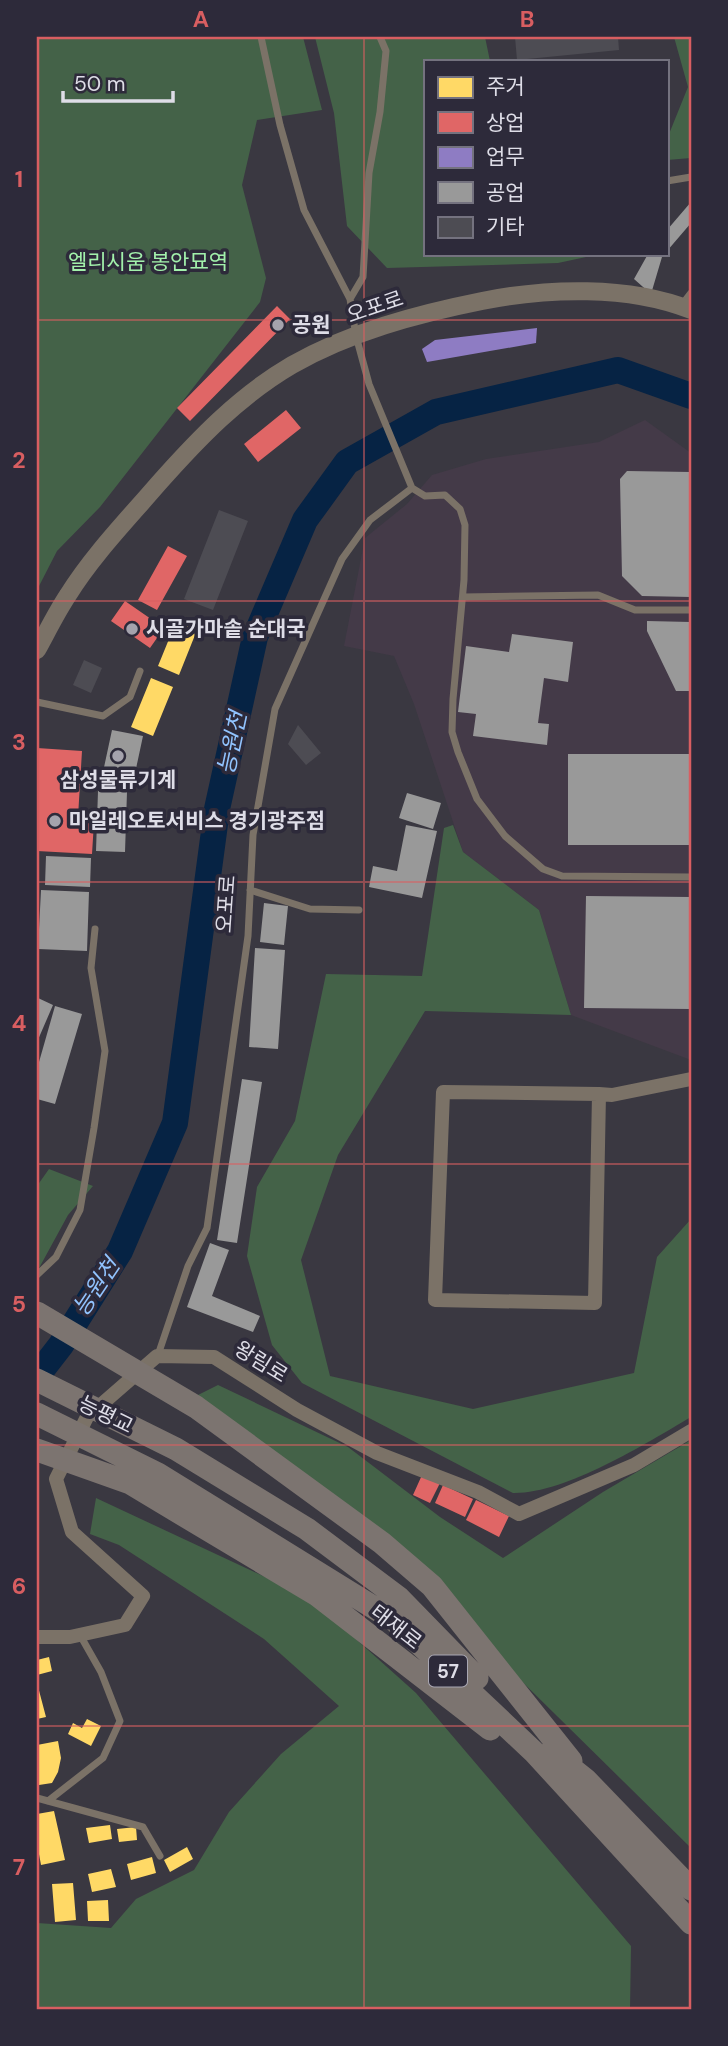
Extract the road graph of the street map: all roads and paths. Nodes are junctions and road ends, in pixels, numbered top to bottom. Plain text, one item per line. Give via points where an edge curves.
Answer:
1 (261, 37) edge
2 (380, 37) edge
3 (691, 177) edge
4 (668, 181) edge
5 (350, 299) junction
6 (688, 303) edge
7 (356, 336) junction
8 (412, 488) junction
9 (463, 597) junction
10 (691, 610) edge
11 (37, 650) edge
12 (139, 671) dead end
13 (37, 702) edge
14 (691, 877) edge
15 (250, 890) junction
16 (359, 910) dead end
17 (95, 929) dead end
18 (691, 1079) edge
19 (599, 1094) junction
20 (37, 1275) edge
21 (37, 1313) edge
22 (157, 1356) junction
23 (37, 1380) edge
24 (37, 1414) edge
25 (691, 1431) edge
26 (176, 1449) joint
27 (37, 1450) edge
28 (80, 1635) junction
29 (37, 1637) edge
30 (583, 1789) junction
31 (37, 1798) edge
32 (48, 1801) junction
33 (160, 1856) dead end
34 (691, 1889) edge
35 (691, 1923) edge

1 - 5 lane via 304,210
2 - 5 lane via 386,51 369,173 363,277
3 - 4 lane
5 - 7 lane
6 - 7 street, 오포로 via 615,294 539,292 468,304
7 - 8 lane via 369,384
7 - 11 street, 오포로 via 265,383 189,448 68,594
8 - 9 lane via 425,496 445,495 460,509 466,526
8 - 15 lane, 오포로 via 370,520 342,559 275,709 253,835
9 - 10 lane via 598,595 635,610
9 - 14 lane via 452,732 477,799 505,836 543,869 562,876
12 - 13 lane via 130,697 103,716
15 - 16 lane via 310,909
15 - 22 lane, 오포로 via 231,1073 207,1228 188,1266
17 - 20 lane via 91,968 105,1051 92,1142 80,1210 56,1257
18 - 19 street
19 - 19 street via 443,1092 435,1300 595,1303
21 - 30 highway via 210,1418 382,1543 432,1587
22 - 25 street, 왕림로 via 214,1357 297,1410 377,1453 478,1492 519,1514 634,1465
22 - 28 street via 88,1416 56,1479 72,1532 143,1596 125,1625
23 - 26 highway, 능평교 / 57
24 - 30 highway, 태재로 / 57 via 158,1474 394,1620
26 - 30 highway, 태재로 / 57 via 307,1529 398,1598
27 - 30 highway via 130,1483 317,1595
28 - 29 street
28 - 32 lane via 120,1721 103,1758
30 - 34 highway, 태재로 / 57
30 - 35 highway, 태재로 / 57
31 - 32 lane
32 - 33 lane via 143,1826

